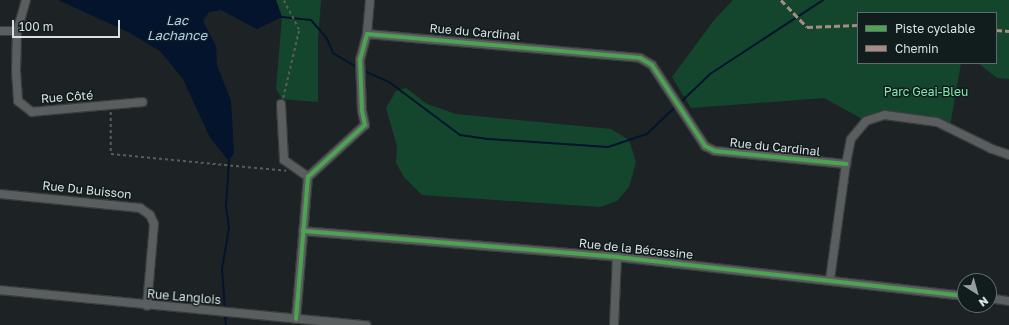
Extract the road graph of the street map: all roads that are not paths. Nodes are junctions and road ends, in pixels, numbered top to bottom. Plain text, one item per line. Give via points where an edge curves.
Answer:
1 (26, 0) edge
2 (370, 0) edge
3 (0, 31) edge
4 (18, 31) junction
5 (367, 34) junction
6 (142, 102) dead end
7 (281, 104) road end
8 (1009, 155) edge
9 (846, 164) junction
10 (308, 177) junction
11 (0, 194) edge
12 (303, 231) junction
13 (617, 257) junction
14 (830, 279) junction
15 (0, 290) edge
16 (957, 295) edge
17 (997, 299) edge
18 (1009, 301) edge
19 (147, 306) junction
20 (296, 319) junction
21 (362, 325) edge
22 (614, 325) edge

1 - 4 street, Rue Côté
2 - 5 street
3 - 4 street
4 - 6 street, Rue Côté via 18,101 32,112
5 - 9 street, Rue du Cardinal via 640,58 652,65 705,146 716,151
5 - 10 street via 360,60 365,125
7 - 10 street via 284,160
8 - 9 street via 992,150 937,122 885,115 866,121 851,139
9 - 14 street
10 - 12 street
11 - 19 street, Rue Du Buisson via 140,208 150,215 154,224
12 - 13 street, Rue de la Bécassine
12 - 20 street
13 - 14 street, Rue de la Bécassine
13 - 22 street
14 - 16 street, Rue de la Bécassine
15 - 19 street, Rue Langlois
17 - 18 street
19 - 20 street, Rue Langlois
20 - 21 street, Rue Langlois

